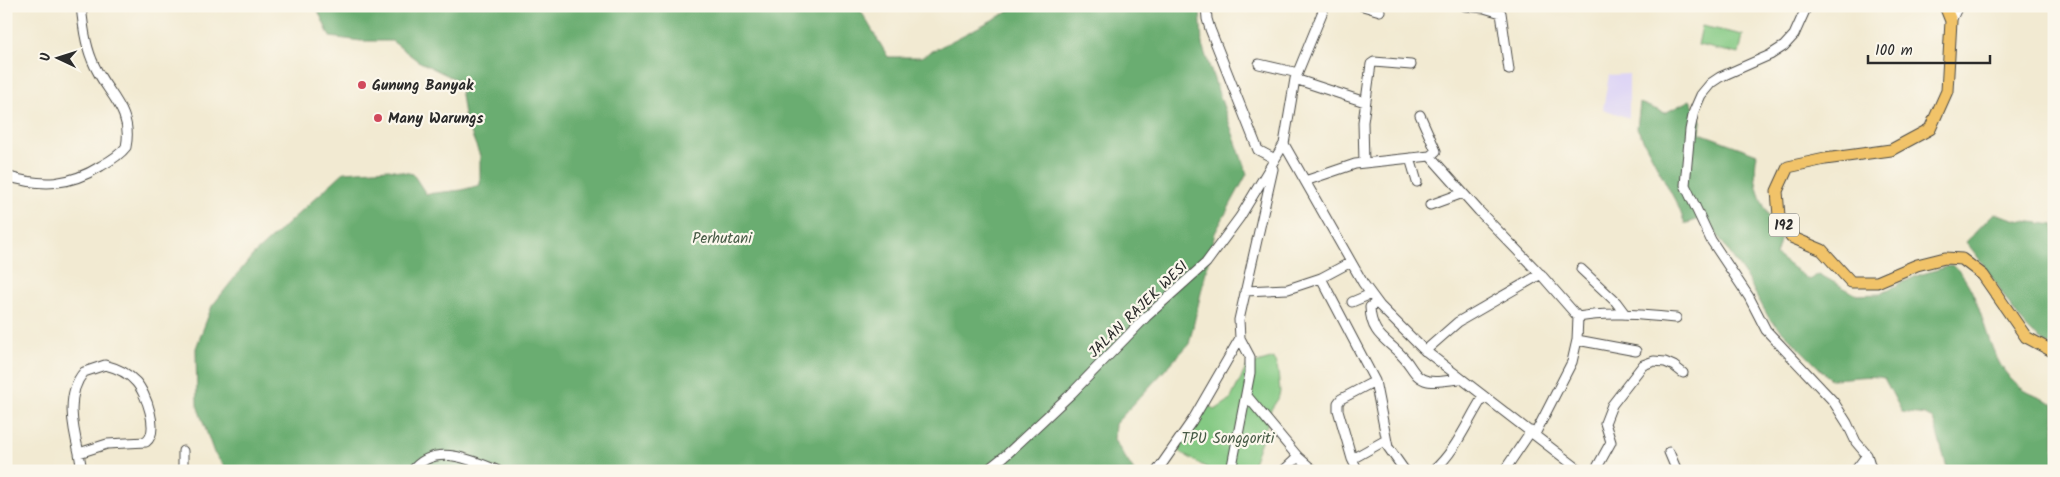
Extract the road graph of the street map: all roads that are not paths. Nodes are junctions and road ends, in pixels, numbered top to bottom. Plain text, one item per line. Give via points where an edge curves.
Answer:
1 (81, 6) edge
2 (1206, 6) edge
3 (1325, 6) edge
4 (1362, 6) edge
5 (1465, 6) edge
6 (1807, 6) edge
7 (1946, 6) edge
8 (1958, 6) edge
9 (1484, 7) edge
10 (1380, 11) dead end
11 (1951, 20) junction
12 (1259, 64) dead end
13 (1411, 66) dead end
14 (1509, 70) dead end
15 (1297, 76) junction
16 (1365, 102) junction
17 (1420, 115) dead end
18 (1284, 144) junction
19 (1430, 156) junction
20 (1410, 158) junction
21 (1274, 162) junction
22 (1364, 163) junction
23 (6, 176) edge
24 (1305, 181) junction
25 (1417, 182) dead end
26 (1463, 193) junction
27 (1430, 204) dead end
28 (1351, 262) junction
29 (1582, 269) dead end
30 (1541, 274) junction
31 (1321, 278) junction
32 (1245, 290) junction
33 (1374, 298) junction
34 (1352, 302) dead end
35 (1625, 314) junction
36 (1578, 317) junction
37 (1676, 318) dead end
38 (1240, 338) junction
39 (1578, 340) junction
40 (1425, 351) junction
41 (1636, 351) dead end
42 (2054, 352) edge
43 (1683, 373) dead end
44 (1459, 379) junction
45 (1375, 381) junction
46 (1246, 396) junction
47 (1483, 397) junction
48 (1533, 433) junction
49 (1386, 440) junction
50 (183, 451) dead end
51 (1669, 452) dead end
52 (79, 453) junction
53 (1867, 455) junction
54 (1298, 457) junction
55 (1352, 459) junction
56 (82, 471) edge
57 (183, 471) edge
58 (412, 471) edge
59 (499, 471) edge
60 (986, 471) edge
61 (1157, 471) edge
62 (1231, 471) edge
63 (1283, 471) edge
64 (1314, 471) edge
65 (1358, 471) edge
66 (1404, 471) edge
67 (1433, 471) edge
68 (1504, 471) edge
69 (1581, 471) edge
70 (1595, 471) edge
71 (1677, 471) edge
72 (1855, 471) edge
73 (1872, 471) edge

1 - 23 street via 92,60 127,123 126,147 72,181 38,183
2 - 21 street via 1210,29 1258,150
3 - 15 street, JALAN RAJEK WESI
4 - 10 street
5 - 9 street
6 - 53 street via 1794,35 1784,46 1720,77 1701,95 1690,130 1685,184 1711,240 1749,297 1766,330 1833,401
7 - 11 main road, 192
8 - 11 street
9 - 14 street via 1501,13
11 - 42 main road, 192 via 1947,91 1930,129 1891,150 1788,166 1777,191 1779,216 1791,237 1822,250 1851,282 1877,282 1918,265 1945,258 1962,259 1983,275 2026,337
12 - 15 street
13 - 16 street via 1371,64
15 - 16 street
15 - 18 street, JALAN RAJEK WESI
16 - 22 street
17 - 19 street via 1436,151
18 - 21 street, JALAN RAJEK WESI
18 - 24 street
19 - 20 street
19 - 26 street
20 - 22 street
20 - 25 street
21 - 32 street
21 - 60 street, JALAN RAJEK WESI via 1240,217 1206,263
22 - 24 street
24 - 28 street
26 - 27 street
26 - 30 street
28 - 31 street
28 - 33 street
29 - 35 street
30 - 36 street
30 - 40 street via 1458,322
31 - 32 street via 1288,289
31 - 45 street
32 - 38 street via 1239,320
33 - 34 street
33 - 40 street
33 - 44 street via 1370,307 1372,323 1388,345 1405,359 1414,374 1426,381
35 - 36 street
35 - 37 street
36 - 39 street
38 - 46 street via 1250,357
38 - 61 street via 1192,421
39 - 41 street
39 - 48 street via 1572,362
40 - 44 street
43 - 70 street via 1665,362 1643,365 1612,406 1605,423 1611,442
44 - 47 street
45 - 49 street
45 - 55 street via 1338,403
46 - 54 street
46 - 62 street
47 - 48 street
47 - 67 street via 1451,450
48 - 68 street
48 - 69 street
49 - 55 street
49 - 66 street
50 - 57 street
51 - 71 street
52 - 52 street via 72,414 80,377 90,369 105,366 122,370 142,391 149,409 150,438 146,442 98,446
52 - 56 street
53 - 72 street
53 - 73 street
54 - 63 street
54 - 64 street
55 - 65 street
58 - 59 street via 428,458 454,454

